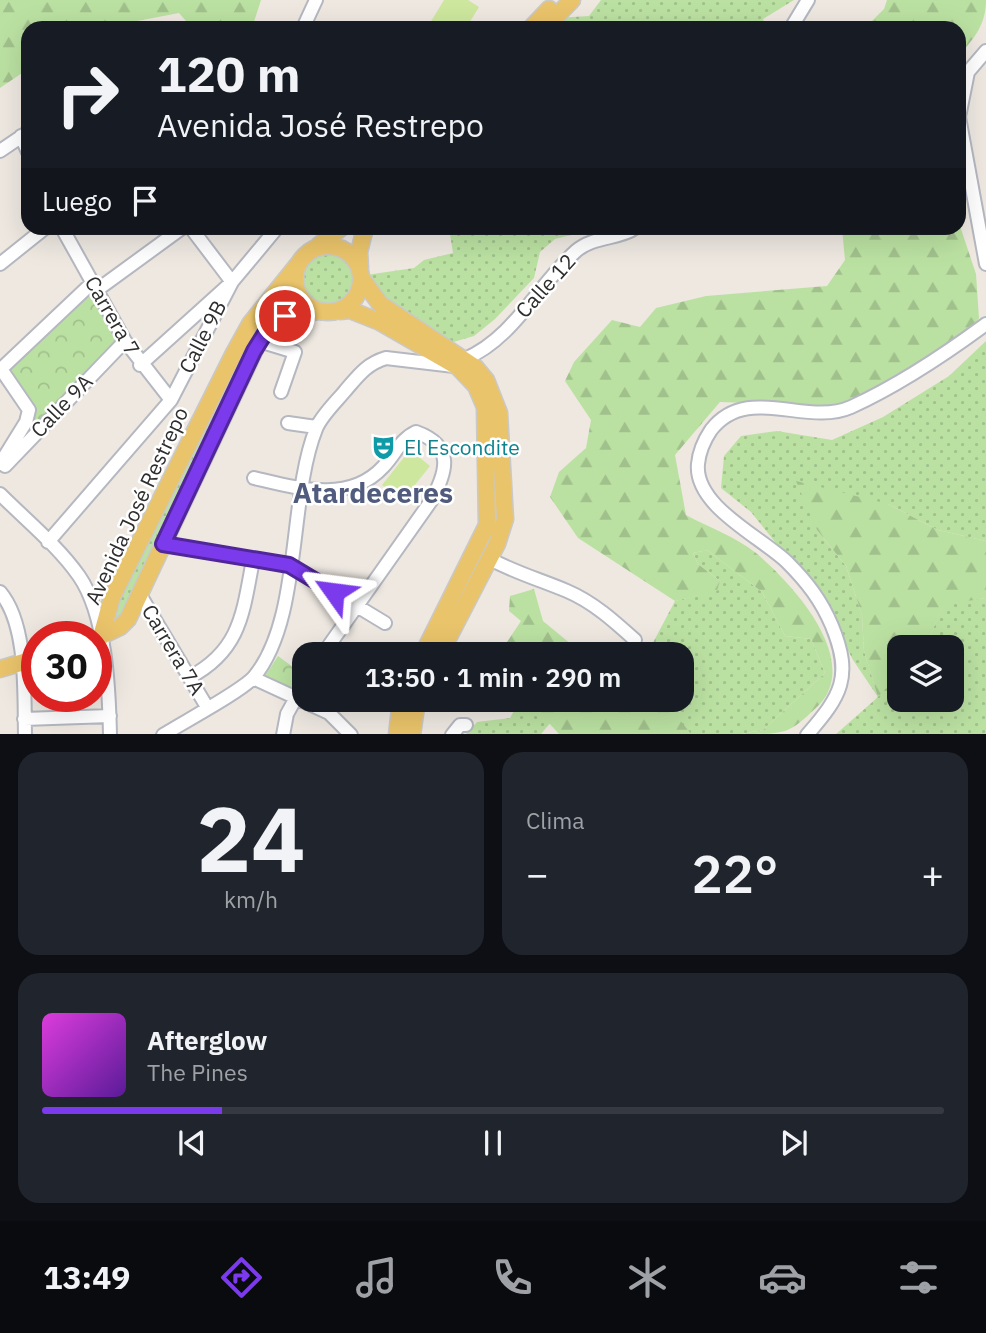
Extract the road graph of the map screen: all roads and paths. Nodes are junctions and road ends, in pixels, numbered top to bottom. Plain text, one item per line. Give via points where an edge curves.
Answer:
1 (316, 0) edge
2 (558, 0) edge
3 (572, 0) edge
4 (808, 0) edge
5 (306, 21) edge
6 (538, 21) edge
7 (552, 21) edge
8 (795, 21) edge
9 (986, 51) edge
10 (966, 83) edge
11 (21, 136) edge
12 (0, 151) edge
13 (966, 151) edge
14 (36, 235) edge
15 (66, 235) edge
16 (172, 235) edge
17 (196, 235) edge
18 (271, 235) edge
19 (332, 235) edge
20 (364, 235) edge
21 (608, 235) edge
22 (313, 250) junction
23 (299, 263) junction
24 (0, 264) edge
25 (986, 264) edge
26 (361, 274) junction
27 (232, 282) junction
28 (95, 286) junction
29 (318, 311) junction
30 (340, 311) junction
31 (986, 324) edge
32 (125, 341) junction
33 (259, 341) junction
34 (461, 363) junction
35 (140, 365) junction
36 (1, 369) edge
37 (281, 392) dead end
38 (171, 400) junction
39 (288, 423) dead end
40 (316, 427) junction
41 (0, 464) edge
42 (0, 471) edge
43 (254, 478) dead end
44 (302, 489) junction
45 (0, 494) edge
46 (48, 542) junction
47 (163, 544) junction
48 (490, 559) junction
49 (253, 560) junction
50 (289, 565) junction
51 (139, 593) junction
52 (1, 595) edge
53 (356, 606) junction
54 (96, 621) edge
55 (104, 621) edge
56 (385, 624) dead end
57 (112, 631) edge
58 (21, 638) edge
59 (635, 640) dead end
60 (331, 642) edge
61 (429, 642) edge
62 (446, 642) edge
63 (21, 663) edge
64 (0, 669) edge
65 (190, 677) junction
66 (253, 678) junction
67 (292, 694) edge
68 (207, 708) junction
69 (292, 708) edge
70 (25, 712) edge
71 (109, 712) edge
72 (327, 712) edge
73 (400, 712) edge
74 (415, 712) edge
75 (110, 716) junction
76 (24, 719) junction
77 (466, 725) dead end
78 (25, 734) edge
79 (110, 734) edge
80 (163, 734) edge
81 (283, 734) edge
82 (351, 734) edge
83 (397, 734) edge
84 (412, 734) edge
85 (452, 734) edge
86 (807, 734) edge

1 - 5 street
2 - 6 main road
3 - 7 main road
4 - 8 street
9 - 10 street via 968,72
11 - 12 street
13 - 25 street
14 - 24 street
15 - 28 street, Carrera 7
16 - 28 street
17 - 27 street
18 - 27 street, Calle 9B
19 - 22 main road
20 - 26 main road
21 - 34 street, Calle 12 via 578,250 503,334 486,350
22 - 23 main road
22 - 26 main road via 340,248 349,253
23 - 29 main road via 298,291
23 - 55 main road, Avenida José Restrepo via 250,324 234,353 112,597
26 - 30 main road via 356,298
26 - 34 main road via 387,309
27 - 35 street
27 - 38 street, Calle 9B
28 - 32 street, Carrera 7
28 - 36 street
29 - 30 main road
29 - 33 main road, Avenida José Restrepo via 276,321
30 - 34 main road via 350,310 380,322
31 - 86 street via 940,358 849,408 831,412 738,410 723,415 705,438 697,465 705,494 786,561 821,599 839,642 844,677 841,690
32 - 35 street, Carrera 7
32 - 42 street, Calle 9A
33 - 37 street via 295,352
33 - 47 main road, Avenida José Restrepo
34 - 40 street via 375,361 363,369
34 - 48 main road via 486,380 499,412 505,519
34 - 61 main road via 485,407 489,512 484,537
35 - 38 street, Carrera 7
36 - 41 street via 29,410
38 - 46 street, Calle 9B
39 - 40 street
40 - 44 street
43 - 44 street
44 - 50 street
44 - 53 street via 359,486 385,466 404,438 416,432 431,438 443,453 442,481 431,501
45 - 46 street
46 - 54 street via 79,576 92,600
47 - 49 street
47 - 51 main road, Avenida José Restrepo
48 - 59 street via 568,592 609,616
48 - 62 main road
49 - 50 street
49 - 65 street via 240,625 231,643 212,665
50 - 53 street
50 - 66 street via 282,614
51 - 57 main road, Avenida José Restrepo via 128,618
51 - 65 street, Carrera 7A
52 - 58 street
53 - 56 street
53 - 60 street
63 - 64 main road
65 - 68 street, Carrera 7A
66 - 67 street
66 - 68 street
68 - 80 street
69 - 81 street
70 - 76 street
71 - 75 street
72 - 82 street
73 - 83 main road
74 - 84 main road
75 - 76 street
75 - 79 street
76 - 78 street
77 - 85 street

